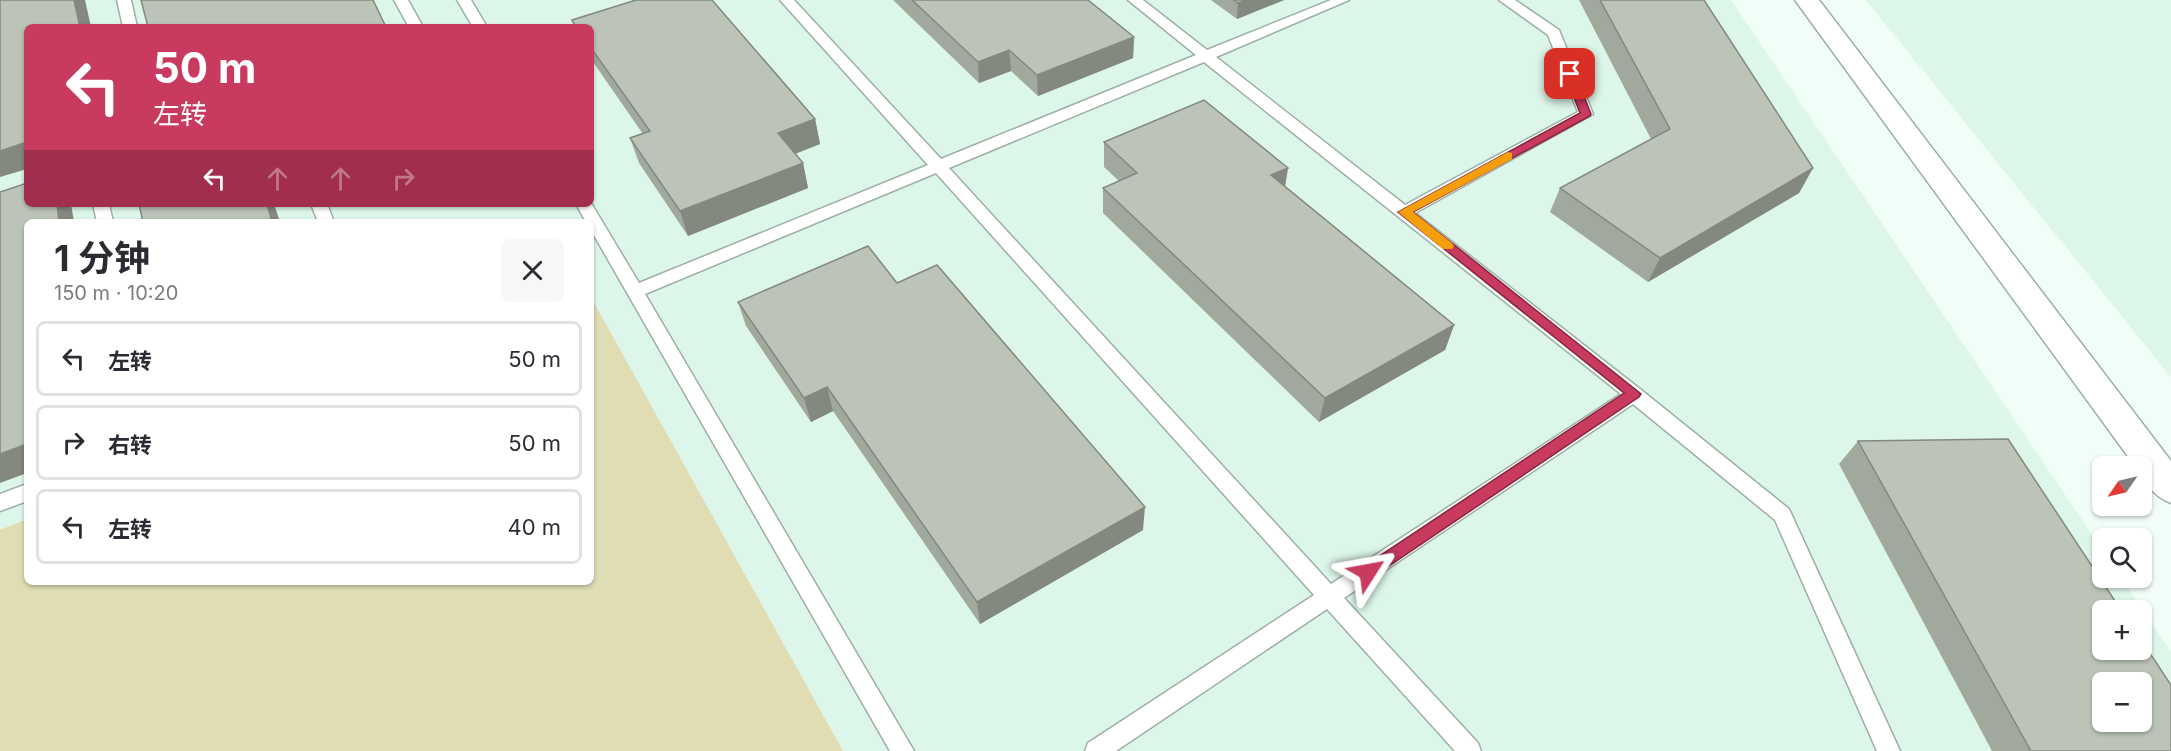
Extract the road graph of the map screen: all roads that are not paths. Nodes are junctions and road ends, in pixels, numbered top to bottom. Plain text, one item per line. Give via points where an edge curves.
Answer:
1 (124, 0) edge
2 (401, 0) edge
3 (464, 0) edge
4 (788, 0) edge
5 (1135, 0) edge
6 (1342, 0) edge
7 (1506, 0) edge
8 (1807, 0) edge
9 (129, 24) edge
10 (414, 24) edge
11 (478, 24) edge
12 (1207, 56) junction
13 (938, 166) junction
14 (1404, 212) junction
15 (594, 221) edge
16 (635, 291) junction
17 (1634, 394) junction
18 (2171, 488) edge
19 (24, 493) edge
20 (0, 503) edge
21 (1330, 597) junction
22 (903, 751) edge
23 (1096, 751) edge
24 (1470, 751) edge
25 (1889, 751) edge

1 - 9 lane
2 - 10 lane
3 - 11 lane
4 - 13 lane
5 - 12 lane
6 - 12 lane
7 - 14 lane via 1554,33 1586,114
8 - 18 street
12 - 13 lane
12 - 14 lane
13 - 16 lane
13 - 21 lane
14 - 17 lane
15 - 16 lane
16 - 22 lane
17 - 21 lane
17 - 25 lane via 1782,515
19 - 20 lane
21 - 23 lane
21 - 24 lane

